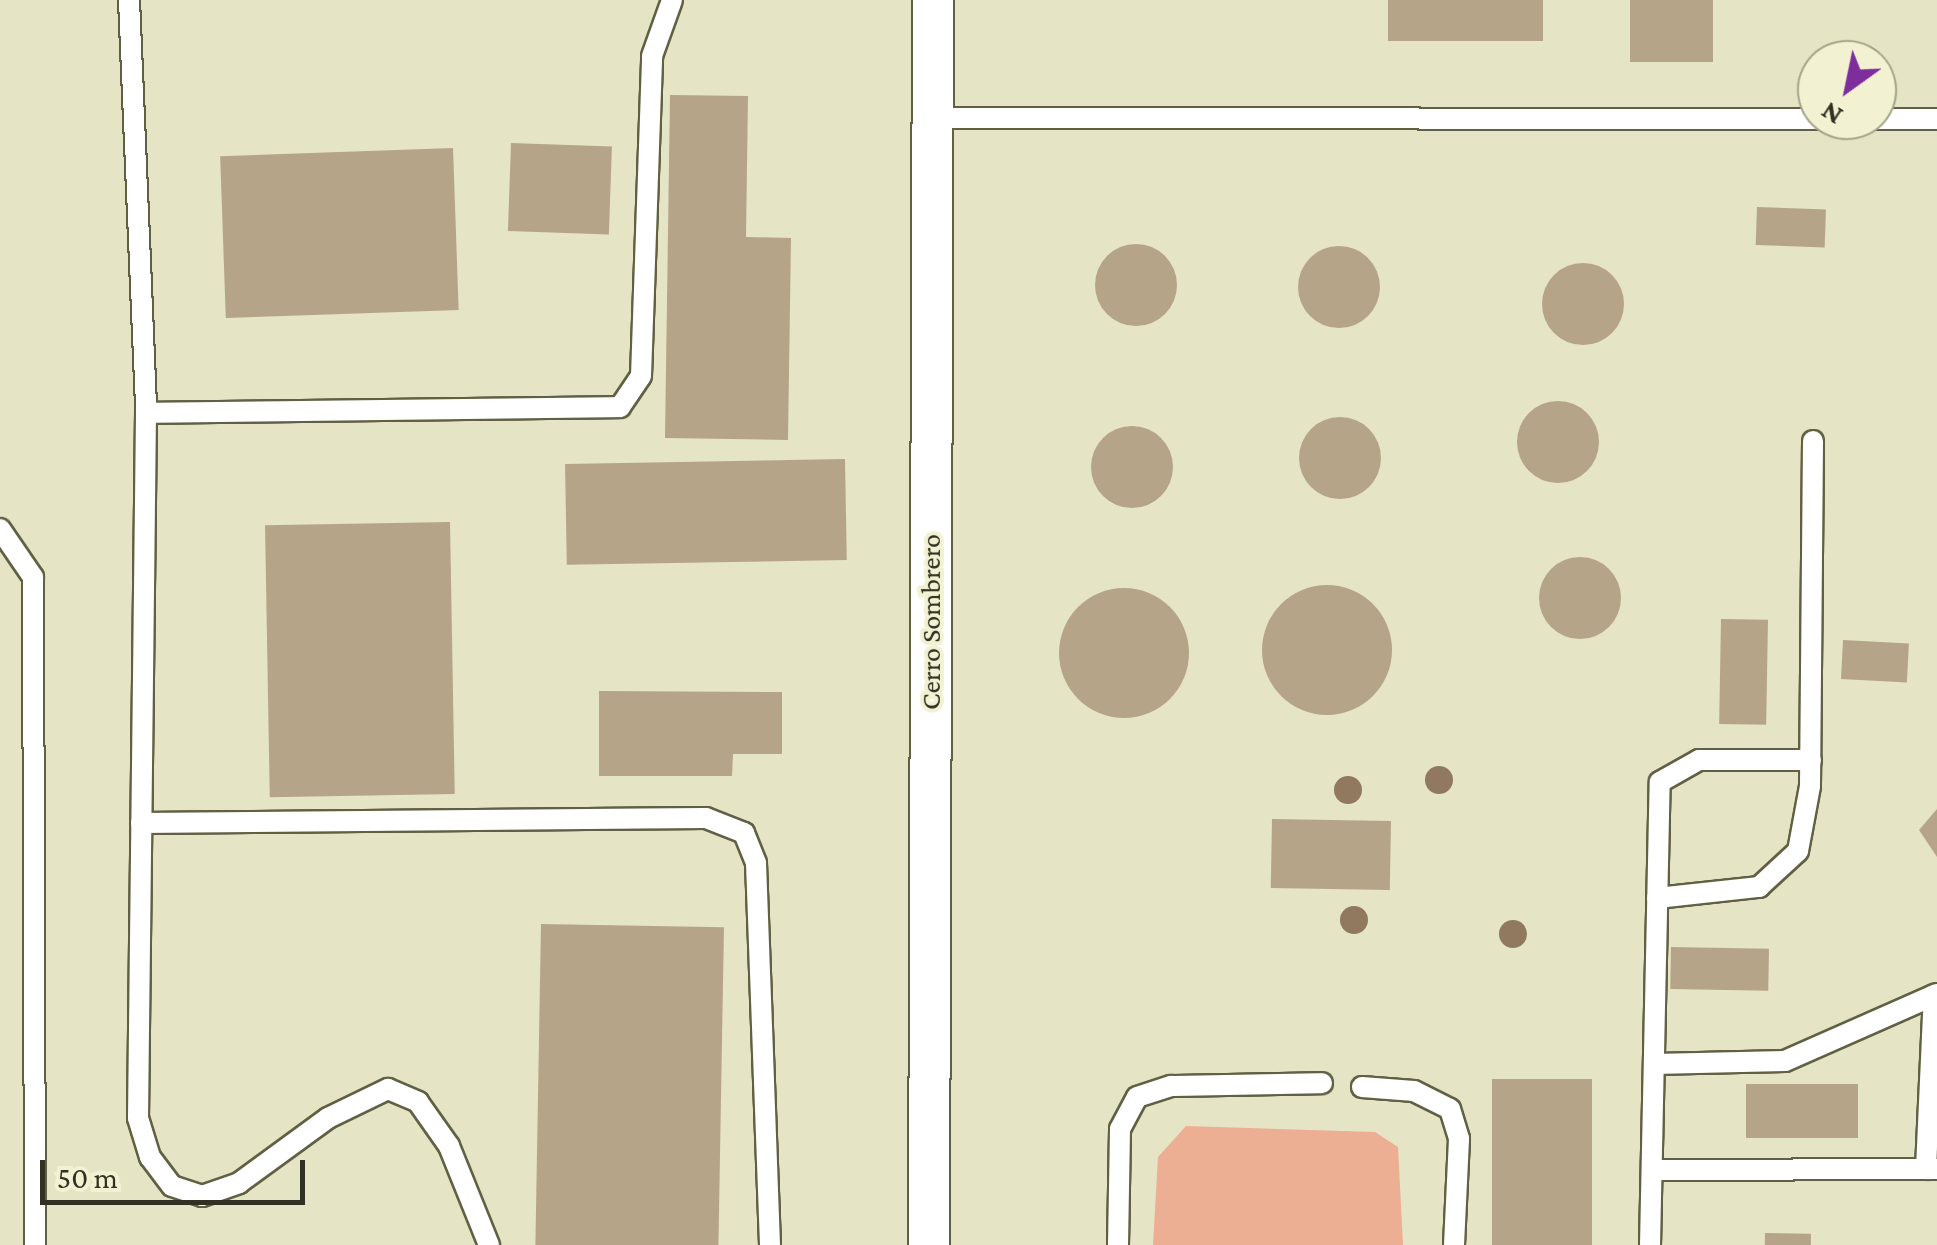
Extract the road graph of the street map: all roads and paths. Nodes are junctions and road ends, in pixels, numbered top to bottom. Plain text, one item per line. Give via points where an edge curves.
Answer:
1 (128, 0) edge
2 (672, 0) edge
3 (920, 0) edge
4 (933, 0) edge
5 (933, 118) junction
6 (1937, 119) edge
7 (146, 413) junction
8 (1814, 441) dead end
9 (0, 530) edge
10 (1810, 760) junction
11 (141, 823) junction
12 (1658, 898) junction
13 (1936, 994) edge
14 (1654, 1064) junction
15 (1322, 1083) dead end
16 (1362, 1087) dead end
17 (1932, 1169) edge
18 (1652, 1170) junction
19 (36, 1245) edge
20 (488, 1245) edge
21 (770, 1245) edge
22 (929, 1245) edge
23 (1118, 1245) edge
24 (1454, 1245) edge
25 (1650, 1245) edge

1 - 7 lane
2 - 7 lane via 652,56 641,376 620,407
3 - 4 lane
4 - 5 street, Cerro Sombrero
5 - 6 lane
5 - 22 street, Cerro Sombrero
7 - 11 lane
8 - 10 lane
9 - 19 lane via 33,578
10 - 12 lane via 1798,851 1785,863 1759,886
10 - 12 lane via 1699,760 1660,782
11 - 20 lane via 138,1118 150,1157 172,1186 202,1196 239,1183 328,1118 388,1089 418,1102 449,1146
11 - 21 lane via 706,818 744,833 756,863
12 - 14 lane
13 - 14 lane via 1786,1061
13 - 17 lane
14 - 18 lane
15 - 23 lane via 1171,1086 1137,1097 1120,1129
16 - 24 lane via 1414,1091 1450,1109 1459,1139
17 - 18 lane
18 - 25 lane

